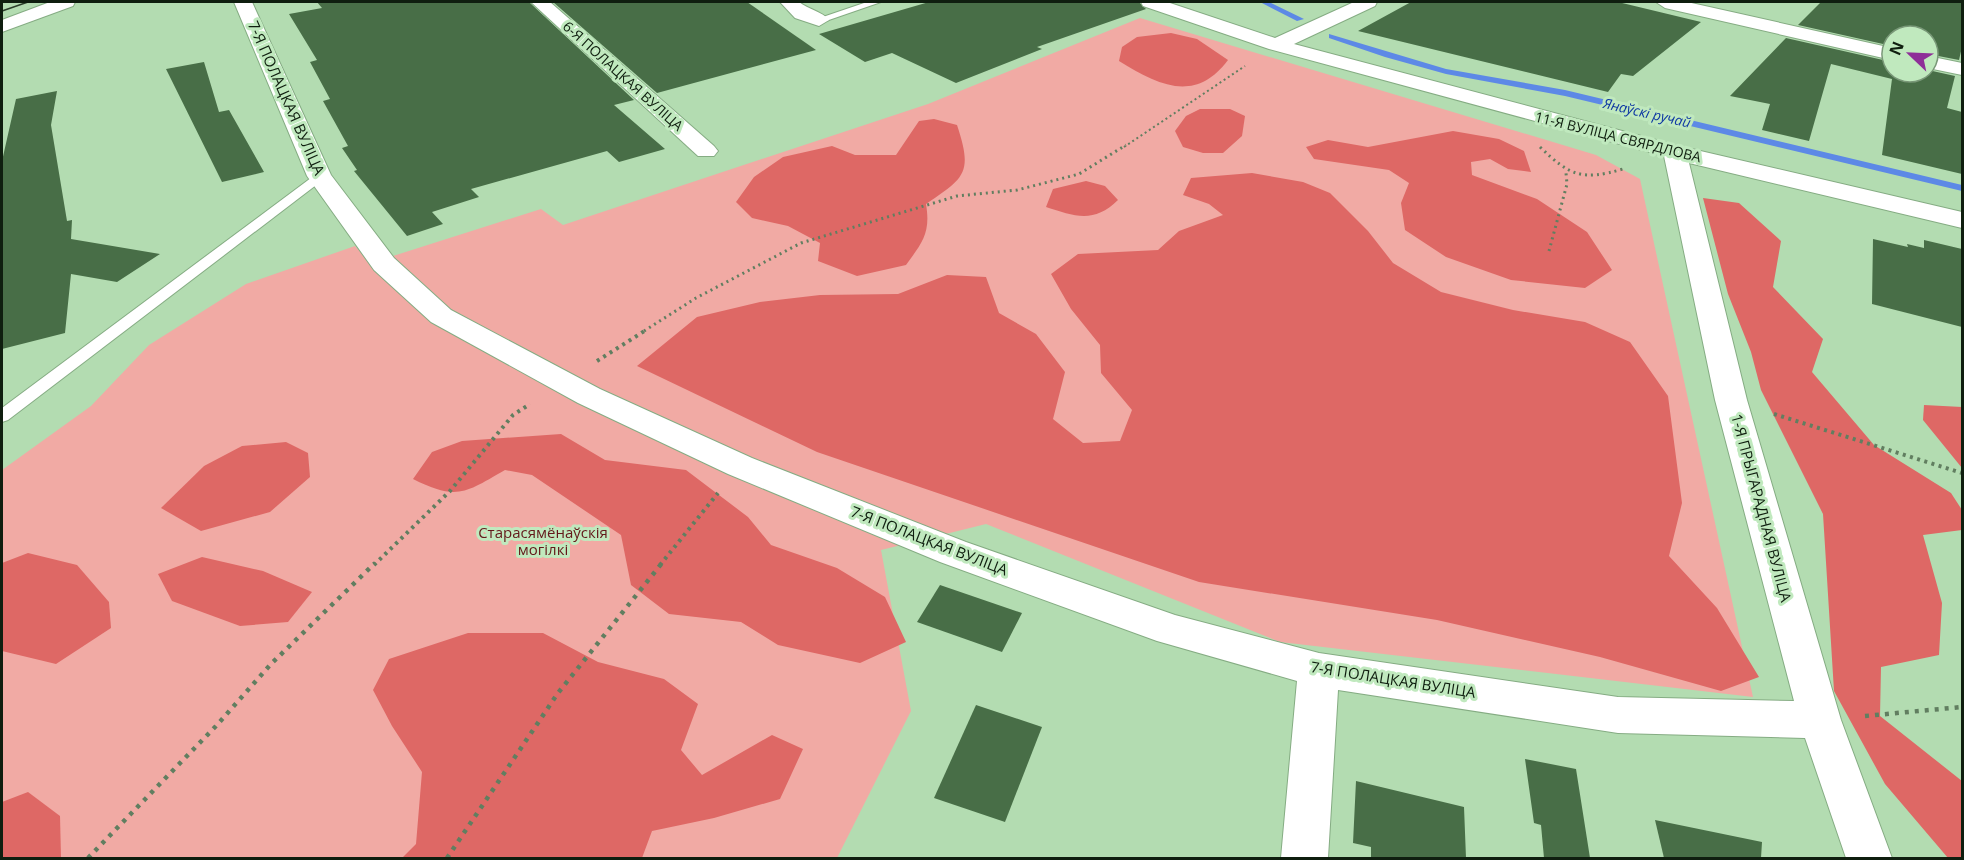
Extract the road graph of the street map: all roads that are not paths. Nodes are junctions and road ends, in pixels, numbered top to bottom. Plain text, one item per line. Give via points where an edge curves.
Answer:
1 (66, 2) edge
2 (243, 2) edge
3 (540, 2) edge
4 (789, 2) edge
5 (876, 2) edge
6 (1150, 2) edge
7 (1368, 2) edge
8 (1665, 2) edge
9 (819, 20) joint
10 (2, 26) edge
11 (1276, 45) junction
12 (1880, 51) edge
13 (1940, 64) edge
14 (1962, 69) edge
15 (706, 152) dead end
16 (1674, 152) junction
17 (319, 176) junction
18 (1962, 220) edge
19 (2, 416) edge
20 (1319, 670) junction
21 (1820, 720) junction
22 (1304, 858) edge
23 (1869, 858) edge

1 - 10 street
2 - 17 street, 7-Я ПОЛАЦКАЯ ВУЛІЦА
3 - 15 street, 6-Я ПОЛАЦКАЯ ВУЛІЦА
4 - 9 street via 802,14
5 - 9 lane
6 - 11 street, 11-Я ВУЛІЦА СВЯРДЛОВА
7 - 11 street
8 - 12 street
11 - 16 street, 11-Я ВУЛІЦА СВЯРДЛОВА
13 - 14 street
16 - 18 street, 11-Я ВУЛІЦА СВЯРДЛОВА
16 - 21 street, 1-Я ПРЫГАРАДНАЯ ВУЛІЦА via 1731,400
17 - 19 lane
17 - 20 street, 7-Я ПОЛАЦКАЯ ВУЛІЦА via 384,264 441,316 589,396 740,466 953,552 1171,630
20 - 21 street, 7-Я ПОЛАЦКАЯ ВУЛІЦА via 1618,715
20 - 22 street
21 - 23 street, 1-Я ПРЫГАРАДНАЯ ВУЛІЦА

